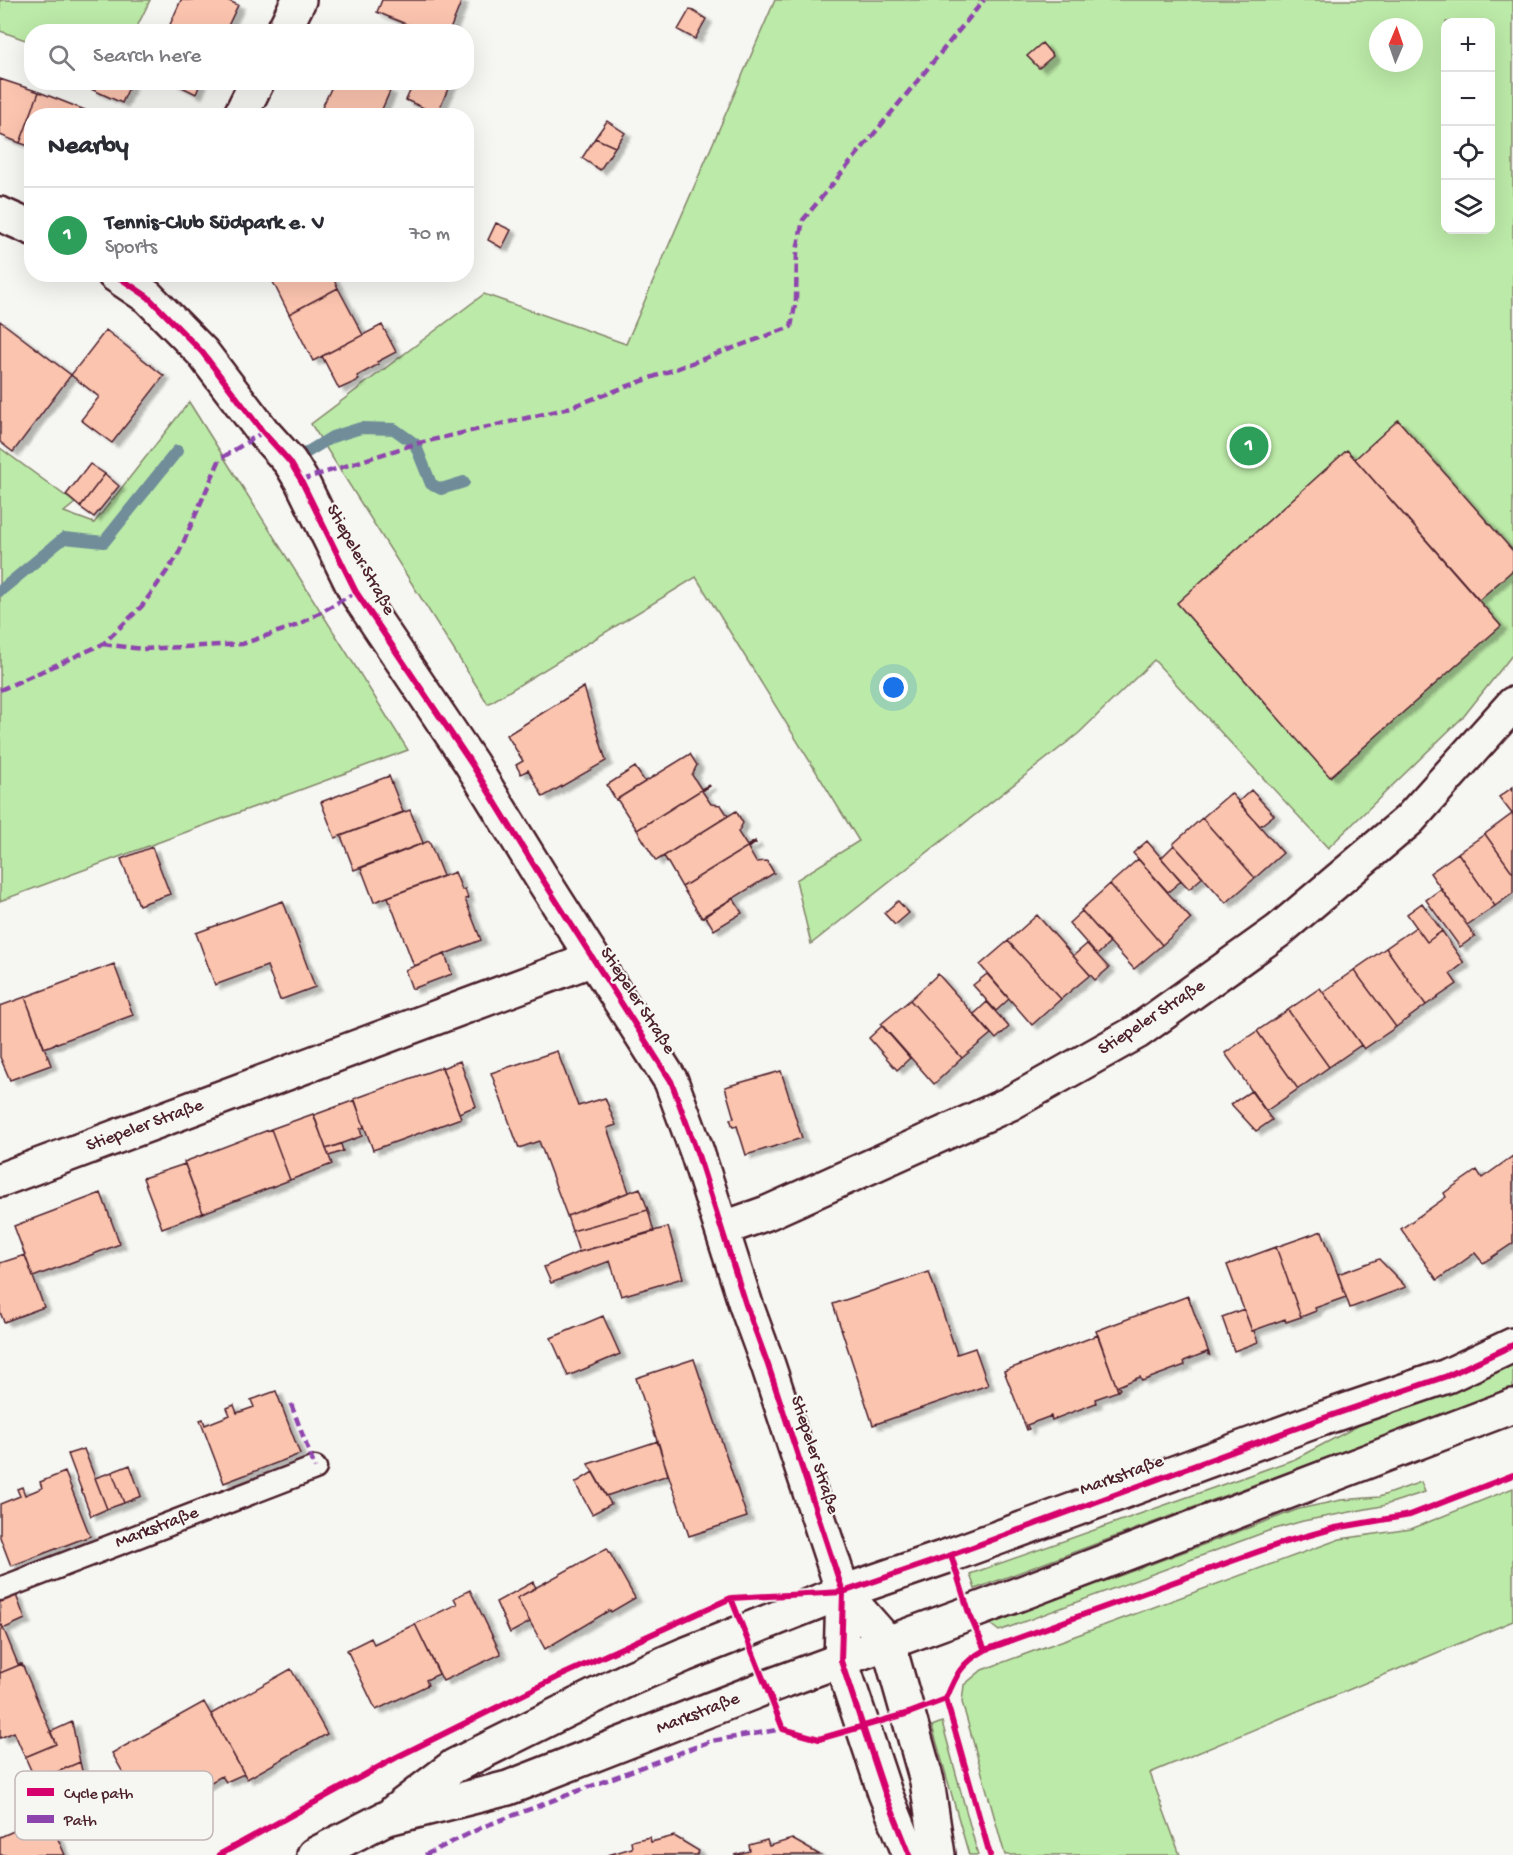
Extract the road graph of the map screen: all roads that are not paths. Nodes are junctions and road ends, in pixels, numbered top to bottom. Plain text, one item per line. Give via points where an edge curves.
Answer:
1 (299, 0) edge
2 (287, 24) edge
3 (253, 90) edge
4 (244, 108) edge
5 (0, 214) edge
6 (24, 224) edge
7 (153, 286) edge
8 (1513, 704) edge
9 (593, 959) junction
10 (0, 1180) edge
11 (722, 1229) junction
12 (1513, 1344) edge
13 (1513, 1406) edge
14 (315, 1468) dead end
15 (0, 1589) edge
16 (843, 1592) junction
17 (888, 1643) junction
18 (841, 1661) junction
19 (384, 1819) junction
20 (314, 1855) edge
21 (910, 1855) edge
22 (938, 1855) edge

1 - 2 street
3 - 4 street
5 - 6 street
7 - 9 street, Stiepeler Straße via 290,462 356,592 471,763
8 - 11 street, Stiepeler Straße via 1409,820 1278,931 1137,1032 1009,1104
9 - 10 street, Stiepeler Straße
9 - 11 street, Stiepeler Straße via 671,1081
11 - 16 street, Stiepeler Straße
12 - 16 street, Markstraße via 1447,1376
13 - 17 street, Markstraße
14 - 15 lane, Markstraße
16 - 17 street, Stiepeler Straße
16 - 18 street, Stiepeler Straße
16 - 19 street, Markstraße via 631,1678 454,1766
17 - 18 street, Markstraße
17 - 22 street, Stiepeler Straße via 927,1781
18 - 19 street, Markstraße via 508,1788
18 - 21 street, Stiepeler Straße
19 - 20 street, Markstraße

